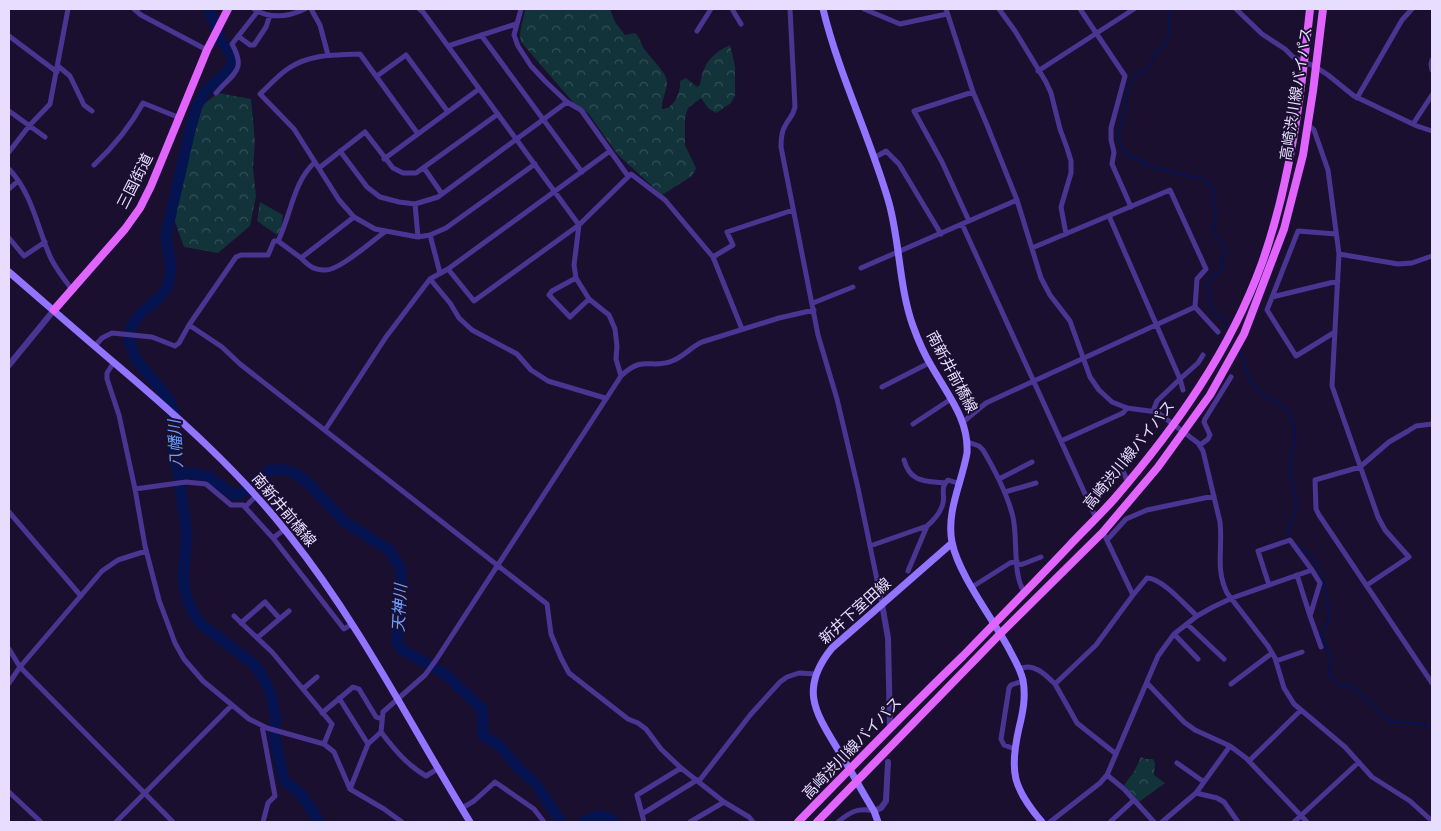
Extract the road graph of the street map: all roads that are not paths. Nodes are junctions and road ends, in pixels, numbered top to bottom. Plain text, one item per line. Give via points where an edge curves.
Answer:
1 (68, 9) edge
2 (134, 9) edge
3 (228, 9) edge
4 (305, 9) edge
5 (311, 9) edge
6 (419, 9) edge
7 (520, 9) edge
8 (710, 9) edge
9 (732, 9) edge
10 (790, 9) edge
11 (824, 9) edge
12 (864, 9) edge
13 (999, 9) edge
14 (1080, 9) edge
15 (1134, 9) edge
16 (1236, 9) edge
17 (1310, 9) edge
18 (1323, 9) edge
19 (1412, 9) edge
20 (256, 10) edge
21 (946, 11) edge
22 (270, 15) junction
23 (516, 24) junction
24 (741, 24) dead end
25 (697, 31) dead end
26 (1096, 33) junction
27 (481, 35) junction
28 (9, 36) edge
29 (238, 36) junction
30 (448, 46) junction
31 (207, 50) junction
32 (328, 55) junction
33 (1432, 60) edge
34 (1304, 62) junction
35 (1316, 67) junction
36 (57, 69) junction
37 (1432, 70) edge
38 (1038, 71) junction
39 (377, 76) junction
40 (479, 89) junction
41 (973, 92) junction
42 (216, 93) dead end
43 (1432, 95) edge
44 (1357, 98) junction
45 (567, 102) junction
46 (9, 111) edge
47 (92, 111) dead end
48 (448, 112) junction
49 (498, 114) junction
50 (180, 118) junction
51 (543, 120) junction
52 (1413, 124) junction
53 (1308, 125) junction
54 (29, 126) junction
55 (1432, 131) edge
56 (418, 134) junction
57 (45, 137) dead end
58 (517, 140) junction
59 (340, 151) junction
60 (610, 151) junction
61 (9, 152) edge
62 (874, 158) junction
63 (384, 159) junction
64 (315, 162) junction
65 (535, 164) junction
66 (94, 165) dead end
67 (319, 168) junction
68 (424, 168) junction
69 (9, 169) edge
70 (582, 172) junction
71 (628, 176) junction
72 (18, 181) junction
73 (9, 189) edge
74 (555, 192) junction
75 (442, 194) junction
76 (1016, 200) junction
77 (415, 204) junction
78 (1131, 207) junction
79 (794, 210) junction
80 (1109, 216) junction
81 (354, 217) junction
82 (969, 221) junction
83 (962, 224) junction
84 (579, 225) junction
85 (386, 231) junction
86 (941, 234) junction
87 (1066, 234) junction
88 (1336, 234) junction
89 (430, 235) junction
90 (418, 237) junction
91 (9, 238) edge
92 (278, 241) junction
93 (45, 242) junction
94 (14, 245) junction
95 (1032, 248) junction
96 (9, 250) edge
97 (898, 252) junction
98 (1339, 254) junction
99 (1432, 256) edge
100 (301, 258) junction
101 (714, 258) junction
102 (860, 268) dead end
103 (448, 269) junction
104 (9, 272) edge
105 (440, 273) junction
106 (576, 278) junction
107 (430, 279) junction
108 (1338, 281) junction
109 (853, 287) dead end
110 (72, 290) junction
111 (1272, 297) junction
112 (589, 299) junction
113 (813, 303) junction
114 (1195, 307) junction
115 (54, 310) junction
116 (814, 310) junction
117 (189, 325) junction
118 (1157, 325) junction
119 (742, 329) junction
120 (1218, 332) dead end
121 (1335, 332) junction
122 (95, 346) junction
123 (1203, 356) dead end
124 (1082, 360) junction
125 (114, 362) junction
126 (930, 363) junction
127 (9, 366) edge
128 (621, 376) junction
129 (1231, 377) dead end
130 (1180, 379) junction
131 (1034, 381) junction
132 (882, 387) dead end
133 (1183, 390) dead end
134 (605, 398) junction
135 (951, 398) junction
136 (1127, 408) junction
137 (1153, 411) junction
138 (963, 422) junction
139 (914, 424) dead end
140 (1174, 424) junction
141 (1432, 424) edge
142 (325, 430) junction
143 (1184, 432) junction
144 (1061, 441) junction
145 (968, 442) junction
146 (1200, 445) junction
147 (904, 460) dead end
148 (1119, 461) dead end
149 (1032, 462) dead end
150 (1360, 467) junction
151 (999, 479) junction
152 (944, 483) junction
153 (1036, 483) dead end
154 (1128, 483) junction
155 (960, 484) junction
156 (136, 490) junction
157 (1005, 492) junction
158 (256, 496) junction
159 (1214, 496) junction
160 (245, 507) junction
161 (9, 512) edge
162 (1096, 518) junction
163 (927, 526) junction
164 (285, 529) junction
165 (1103, 532) junction
166 (273, 538) junction
167 (1107, 540) junction
168 (952, 543) junction
169 (870, 546) junction
170 (146, 551) junction
171 (1041, 557) dead end
172 (1017, 563) junction
173 (498, 566) junction
174 (1312, 570) junction
175 (908, 571) dead end
176 (1297, 575) junction
177 (1269, 585) junction
178 (1367, 585) junction
179 (972, 587) junction
180 (1026, 593) junction
181 (1133, 595) junction
182 (80, 596) junction
183 (1232, 598) junction
184 (882, 604) junction
185 (289, 611) dead end
186 (234, 616) dead end
187 (1196, 616) junction
188 (1310, 616) junction
189 (280, 619) junction
190 (241, 623) junction
191 (352, 624) junction
192 (995, 624) junction
193 (1187, 624) junction
194 (1001, 633) junction
195 (1174, 634) junction
196 (257, 638) junction
197 (1321, 647) dead end
198 (9, 649) edge
199 (1302, 652) dead end
200 (1272, 653) junction
201 (1198, 659) dead end
202 (1224, 659) dead end
203 (1276, 661) junction
204 (20, 667) junction
205 (1020, 669) junction
206 (816, 674) junction
207 (316, 677) dead end
208 (1023, 680) junction
209 (9, 683) edge
210 (1147, 683) junction
211 (1432, 683) edge
212 (1055, 684) junction
213 (1232, 684) dead end
214 (303, 689) junction
215 (339, 698) junction
216 (397, 698) junction
217 (232, 705) junction
218 (1301, 710) junction
219 (322, 713) junction
220 (382, 719) junction
221 (264, 727) junction
222 (890, 728) junction
223 (381, 732) junction
224 (324, 744) junction
225 (368, 744) junction
226 (1230, 746) junction
227 (1015, 749) junction
228 (1116, 754) junction
229 (1249, 761) junction
230 (888, 762) dead end
231 (1359, 762) junction
232 (1177, 764) dead end
233 (439, 768) junction
234 (681, 768) junction
235 (850, 769) junction
236 (1107, 775) junction
237 (698, 780) junction
238 (856, 782) junction
239 (1204, 782) junction
240 (350, 789) junction
241 (9, 792) edge
242 (144, 793) junction
243 (1196, 793) junction
244 (1134, 800) junction
245 (724, 802) junction
246 (462, 808) junction
247 (874, 810) junction
248 (642, 814) junction
249 (1301, 816) junction
250 (1432, 821) edge
251 (41, 822) edge
252 (116, 822) edge
253 (173, 822) edge
254 (263, 822) edge
255 (402, 822) edge
256 (470, 822) edge
257 (544, 822) edge
258 (644, 822) edge
259 (690, 822) edge
260 (753, 822) edge
261 (798, 822) edge
262 (817, 822) edge
263 (838, 822) edge
264 (878, 822) edge
265 (1042, 822) edge
266 (1050, 822) edge
267 (1110, 822) edge
268 (1154, 822) edge
269 (1162, 822) edge
270 (1238, 822) edge
271 (1294, 822) edge
272 (1307, 822) edge

1 - 36 street
2 - 31 street
3 - 31 main road, 三国街道
4 - 22 street via 293,14
5 - 32 street via 320,26
6 - 30 street
7 - 23 street
8 - 25 street
9 - 24 street
10 - 79 street via 794,107 793,116 781,136 781,147
11 - 62 main road, 南新井前橋線
12 - 21 street via 900,24
13 - 38 street
14 - 26 street
15 - 26 street
16 - 34 street via 1262,34
17 - 34 main road, 高崎渋川線バイパス
18 - 35 main road, 高崎渋川線バイパス
19 - 44 street via 1402,20
20 - 22 street
20 - 29 street
21 - 41 street
22 - 29 street via 266,28 254,44 250,45
23 - 27 street
23 - 45 street via 514,35 531,66
26 - 38 street
26 - 78 street via 1125,76 1112,128 1112,164
27 - 30 street
27 - 51 street
28 - 36 street
29 - 42 street via 232,44 239,60 238,70
30 - 40 street
31 - 50 main road, 三国街道
32 - 39 street via 360,54
32 - 64 street via 304,60 288,69 260,94 294,129
33 - 37 street
34 - 35 street
34 - 140 main road, 高崎渋川線バイパス via 1295,131 1274,226 1262,263 1218,359
35 - 44 street
35 - 53 main road, 高崎渋川線バイパス
36 - 47 street via 70,76 84,105
36 - 54 street via 50,104
38 - 87 street via 1051,93 1071,160 1072,173 1061,208
39 - 48 street via 406,55
39 - 56 street
40 - 48 street
40 - 49 street
41 - 76 street
41 - 82 street via 914,111
43 - 52 street
44 - 52 street
45 - 51 street
45 - 60 street via 581,110
46 - 54 street
48 - 56 street
49 - 58 street
49 - 68 street
50 - 66 street via 143,103 113,148
50 - 110 main road, 三国街道 via 140,208
51 - 58 street
51 - 70 street
52 - 55 street
53 - 88 street via 1314,130 1328,170
53 - 143 main road, 高崎渋川線バイパス via 1284,228 1244,334 1210,395
54 - 57 street
54 - 61 street
56 - 63 street
58 - 65 street
58 - 75 street
59 - 63 street via 365,132
59 - 67 street
59 - 77 street via 367,187 380,197
60 - 70 street
60 - 71 street
62 - 86 street via 886,151 899,164
62 - 97 main road, 南新井前橋線 via 889,202
63 - 68 street via 403,173 416,173
64 - 67 street
64 - 92 street via 308,168 292,199
65 - 74 street
65 - 89 street via 446,228
67 - 81 street via 338,200
68 - 75 street
69 - 72 street
70 - 74 street
71 - 84 street
71 - 101 street via 631,174 665,200
72 - 73 street
72 - 93 street via 32,206
74 - 84 street
74 - 103 street
75 - 77 street
76 - 82 street
76 - 95 street
77 - 90 street
78 - 80 street
78 - 114 street via 1170,190 1206,270 1197,279
79 - 101 street via 727,232 732,245
79 - 113 street
80 - 87 street
80 - 118 street
81 - 85 street via 375,229
81 - 100 street
82 - 83 street
83 - 86 street
83 - 131 street
84 - 103 street via 474,301
84 - 106 street via 574,265
85 - 90 street
85 - 100 street via 326,271 310,267
86 - 97 street
87 - 95 street
88 - 98 street
88 - 111 street via 1298,231
89 - 90 street
89 - 105 street
91 - 94 street
92 - 100 street
92 - 117 street via 274,241 268,255 242,254 236,257
93 - 94 street via 24,256
93 - 110 street via 56,267
94 - 96 street
95 - 124 street via 1044,285 1070,321
97 - 102 street
97 - 126 main road, 南新井前橋線 via 912,324
98 - 99 street via 1398,264
98 - 108 street
101 - 119 street
103 - 105 street
104 - 115 main road, 南新井前橋線
105 - 107 street
106 - 112 street
106 - 112 street via 549,295 570,317
107 - 134 street via 472,330 517,354 531,370 548,381
107 - 142 street via 386,337
108 - 111 street
108 - 121 street
109 - 113 street
110 - 115 main road, 三国街道
111 - 121 street via 1267,310 1296,356
112 - 128 street via 609,316 615,329 616,359
113 - 116 street
114 - 118 street
114 - 120 street
115 - 122 main road, 南新井前橋線
115 - 127 street, 三国街道
116 - 119 street
116 - 169 street
117 - 122 street via 175,346 152,337 122,333 112,333
117 - 142 street via 222,347
118 - 124 street
118 - 130 street
119 - 128 street via 702,342 670,362 630,366
121 - 150 street via 1332,386
122 - 125 main road, 南新井前橋線
123 - 130 street
124 - 131 street
124 - 136 street via 1098,390 1112,402
125 - 156 street via 107,379 119,415
125 - 158 main road, 南新井前橋線 via 188,426
126 - 132 street
126 - 135 main road, 南新井前橋線
128 - 134 street
129 - 146 street via 1205,419 1210,435
130 - 133 street
130 - 137 street via 1157,401
131 - 138 street via 986,403
131 - 144 street
134 - 173 street
135 - 138 main road, 南新井前橋線
135 - 139 street
136 - 137 street
136 - 144 street via 1123,413
137 - 140 street
138 - 145 main road, 南新井前橋線
140 - 143 street
140 - 154 main road, 高崎渋川線バイパス
141 - 150 street via 1416,426 1389,442
142 - 173 street
143 - 146 street
143 - 165 main road, 高崎渋川線バイパス
144 - 162 street
145 - 151 street via 983,450
145 - 155 main road, 南新井前橋線
146 - 159 street
147 - 152 street via 913,478
148 - 154 street
149 - 151 street
150 - 178 street via 1378,517 1409,557
150 - 178 street via 1315,480 1316,509
151 - 157 street
152 - 155 street via 948,480
152 - 163 street via 943,503
153 - 157 street
154 - 162 main road, 高崎渋川線バイパス
155 - 168 main road, 南新井前橋線 via 950,520
156 - 160 street via 186,482 206,484 231,505
156 - 170 street
157 - 172 street via 1016,533
158 - 160 street
158 - 164 main road, 南新井前橋線
159 - 167 street via 1139,513 1126,519
159 - 183 street via 1221,533 1220,573
160 - 166 street
161 - 182 street
162 - 180 main road, 高崎渋川線バイパス
163 - 169 street
163 - 175 street
164 - 166 street
164 - 191 main road, 南新井前橋線
165 - 167 street
165 - 194 main road, 高崎渋川線バイパス
166 - 191 street via 344,629
167 - 181 street
168 - 179 main road, 南新井前橋線
168 - 184 main road, 新井下室田線
169 - 184 street
170 - 182 street via 118,560 102,571
170 - 217 street via 175,644 193,670
171 - 172 street
172 - 179 street via 1010,563
172 - 180 street via 1019,582
173 - 216 street via 425,675
173 - 234 street via 547,604 551,634 569,673 628,719 638,723
174 - 176 street
174 - 177 street via 1290,540 1258,551
174 - 188 street via 1320,583
176 - 177 street
176 - 188 street
177 - 183 street
178 - 211 street
179 - 192 main road, 南新井前橋線
180 - 192 main road, 高崎渋川線バイパス
181 - 187 street via 1148,578 1153,578
181 - 212 street via 1096,645
182 - 204 street
183 - 187 street
183 - 200 street
184 - 206 main road, 新井下室田線 via 832,648 820,662
184 - 222 street via 888,638
185 - 189 street
186 - 190 street
187 - 193 street
188 - 197 street
189 - 190 street via 265,602
189 - 196 street
190 - 196 street
191 - 216 main road, 南新井前橋線
192 - 194 main road, 南新井前橋線
192 - 222 main road, 高崎渋川線バイパス
193 - 195 street
193 - 202 street
194 - 205 main road, 南新井前橋線
194 - 238 main road, 高崎渋川線バイパス
195 - 201 street
195 - 210 street via 1158,656
196 - 214 street
198 - 204 street
199 - 203 street
200 - 203 street
200 - 213 street
203 - 218 street via 1287,695
204 - 209 street
204 - 242 street
205 - 208 main road, 南新井前橋線
205 - 212 street via 1031,667
206 - 235 main road, 新井下室田線 via 814,694 817,711
206 - 237 street via 799,673 780,682
207 - 214 street
208 - 227 main road, 南新井前橋線 via 1024,710
208 - 227 street via 1009,688 1001,739 1004,745
210 - 226 street via 1184,722
210 - 228 street
212 - 228 street via 1078,723
214 - 219 street
215 - 219 street
215 - 220 street via 353,687 359,689 376,716
215 - 225 street
216 - 220 street via 383,712
216 - 233 main road, 南新井前橋線
217 - 221 street via 249,720
217 - 242 street
218 - 229 street
218 - 231 street via 1345,746
219 - 224 street via 332,724
220 - 223 street
221 - 224 street
221 - 254 street via 275,796 268,803
222 - 235 main road, 高崎渋川線バイパス
223 - 225 street
223 - 233 street via 400,756 420,773 426,776
224 - 240 street via 334,752
225 - 240 street
226 - 229 street
226 - 239 street
227 - 265 main road, 南新井前橋線 via 1017,783 1026,802
228 - 236 street
229 - 249 street
230 - 247 street via 886,801
231 - 249 street
231 - 250 street via 1372,777 1410,801
232 - 239 street
233 - 246 main road, 南新井前橋線
234 - 237 street
234 - 248 street via 636,795
235 - 238 main road, 新井下室田線
235 - 261 main road, 高崎渋川線バイパス
236 - 244 street
236 - 266 street
237 - 245 street
237 - 248 street
238 - 247 main road, 新井下室田線
238 - 262 main road, 高崎渋川線バイパス
239 - 243 street
240 - 255 street
241 - 251 street
242 - 252 street
242 - 253 street
243 - 269 street
243 - 270 street via 1224,802
244 - 267 street
244 - 268 street
245 - 259 street
245 - 260 street
246 - 256 main road, 南新井前橋線
246 - 257 street via 495,782 534,809
247 - 263 street via 864,808 850,812
247 - 264 main road, 新井下室田線
248 - 258 street
249 - 271 street
249 - 272 street

